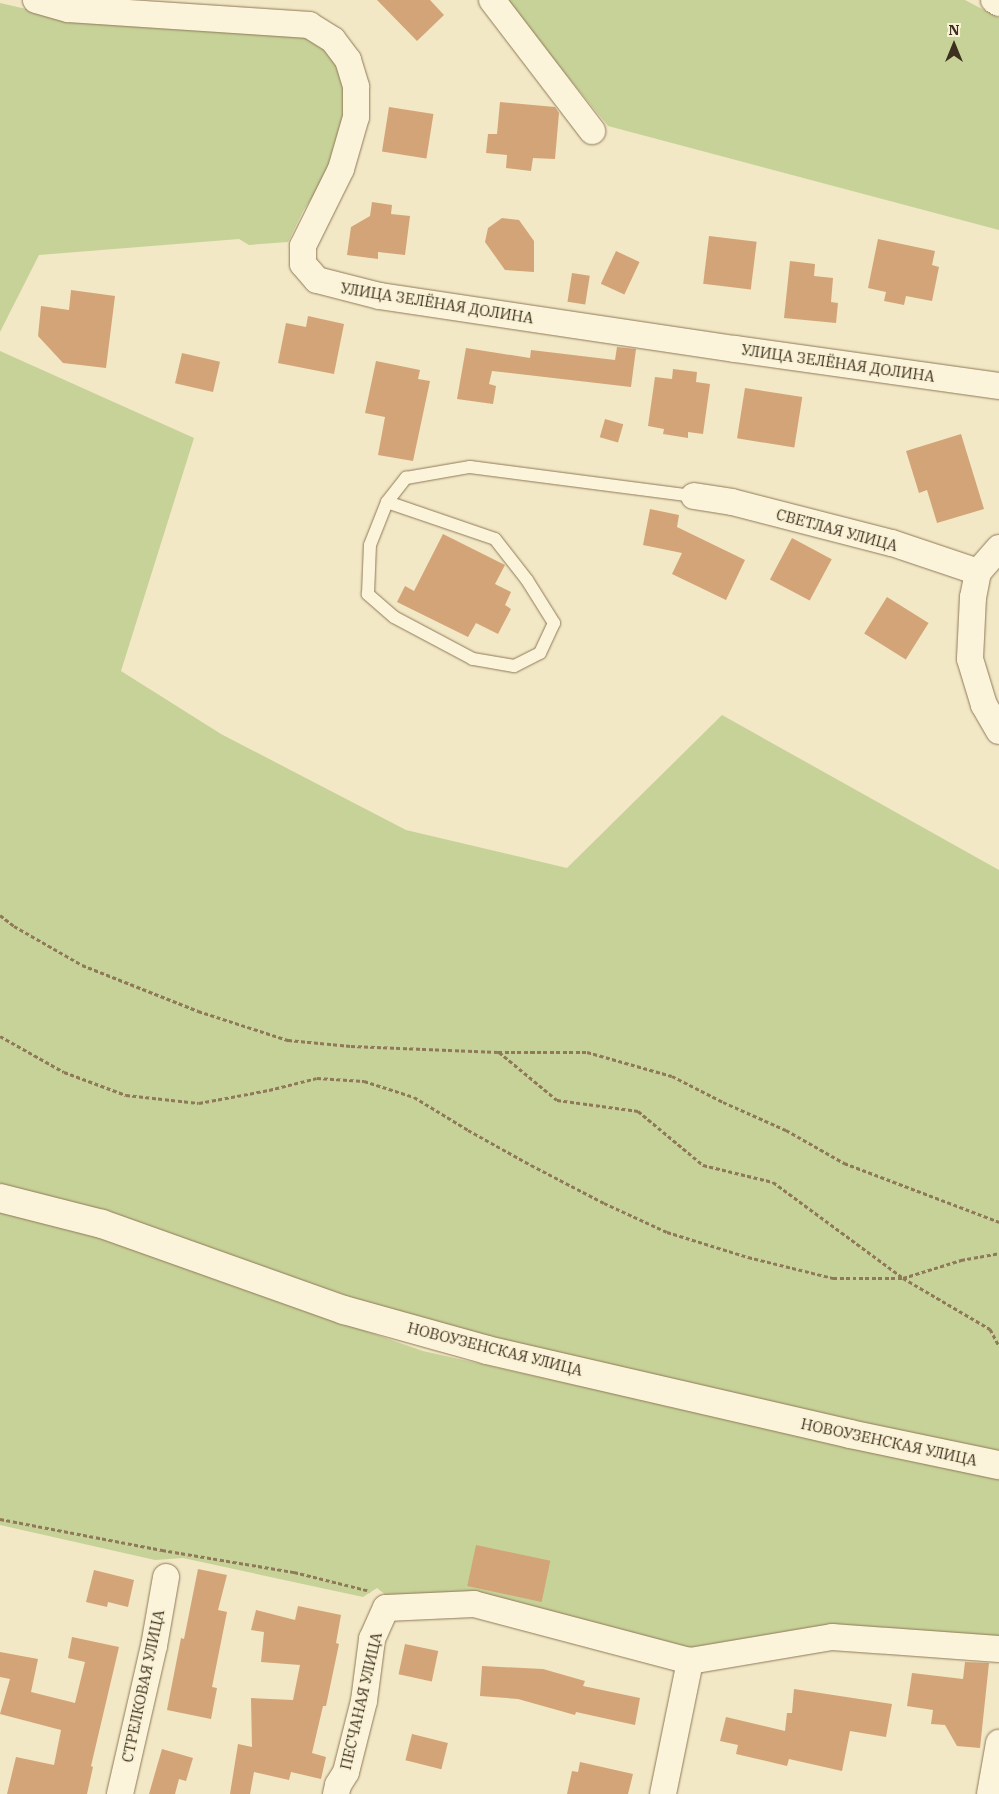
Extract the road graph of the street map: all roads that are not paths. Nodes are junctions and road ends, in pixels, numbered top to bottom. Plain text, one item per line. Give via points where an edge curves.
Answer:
1 (36, 0) edge
2 (492, 0) edge
3 (994, 0) edge
4 (999, 3) edge
5 (592, 131) dead end
6 (999, 386) edge
7 (694, 496) joint
8 (387, 502) junction
9 (999, 548) edge
10 (978, 572) junction
11 (999, 731) edge
12 (0, 1198) edge
13 (999, 1465) edge
14 (166, 1577) dead end
15 (999, 1649) edge
16 (690, 1661) junction
17 (999, 1742) edge
18 (120, 1794) edge
19 (336, 1794) edge
20 (663, 1794) edge
21 (990, 1794) edge

1 - 6 street, УЛИЦА ЗЕЛЁНАЯ ДОЛИНА via 68,9 309,25 333,40 348,60 356,87 356,118 341,169 303,246 303,264 317,280 380,296
2 - 5 street
3 - 4 street
7 - 8 lane via 470,467 406,478
7 - 10 street, СВЕТЛАЯ УЛИЦА via 732,502 892,543
8 - 8 lane via 495,538 528,580 554,623 540,653 514,666 473,659 394,617 368,594 370,545
9 - 10 street
10 - 11 street via 973,597 970,659 984,705
12 - 13 main road, НОВОУЗЕНСКАЯ УЛИЦА via 102,1224 344,1310 487,1350
14 - 18 street, СТРЕЛКОВАЯ УЛИЦА via 154,1646
15 - 16 street via 832,1636
16 - 19 street, ПЕСЧАНАЯ УЛИЦА via 474,1604 386,1608 372,1639 364,1701 346,1772
16 - 20 street
17 - 21 street

